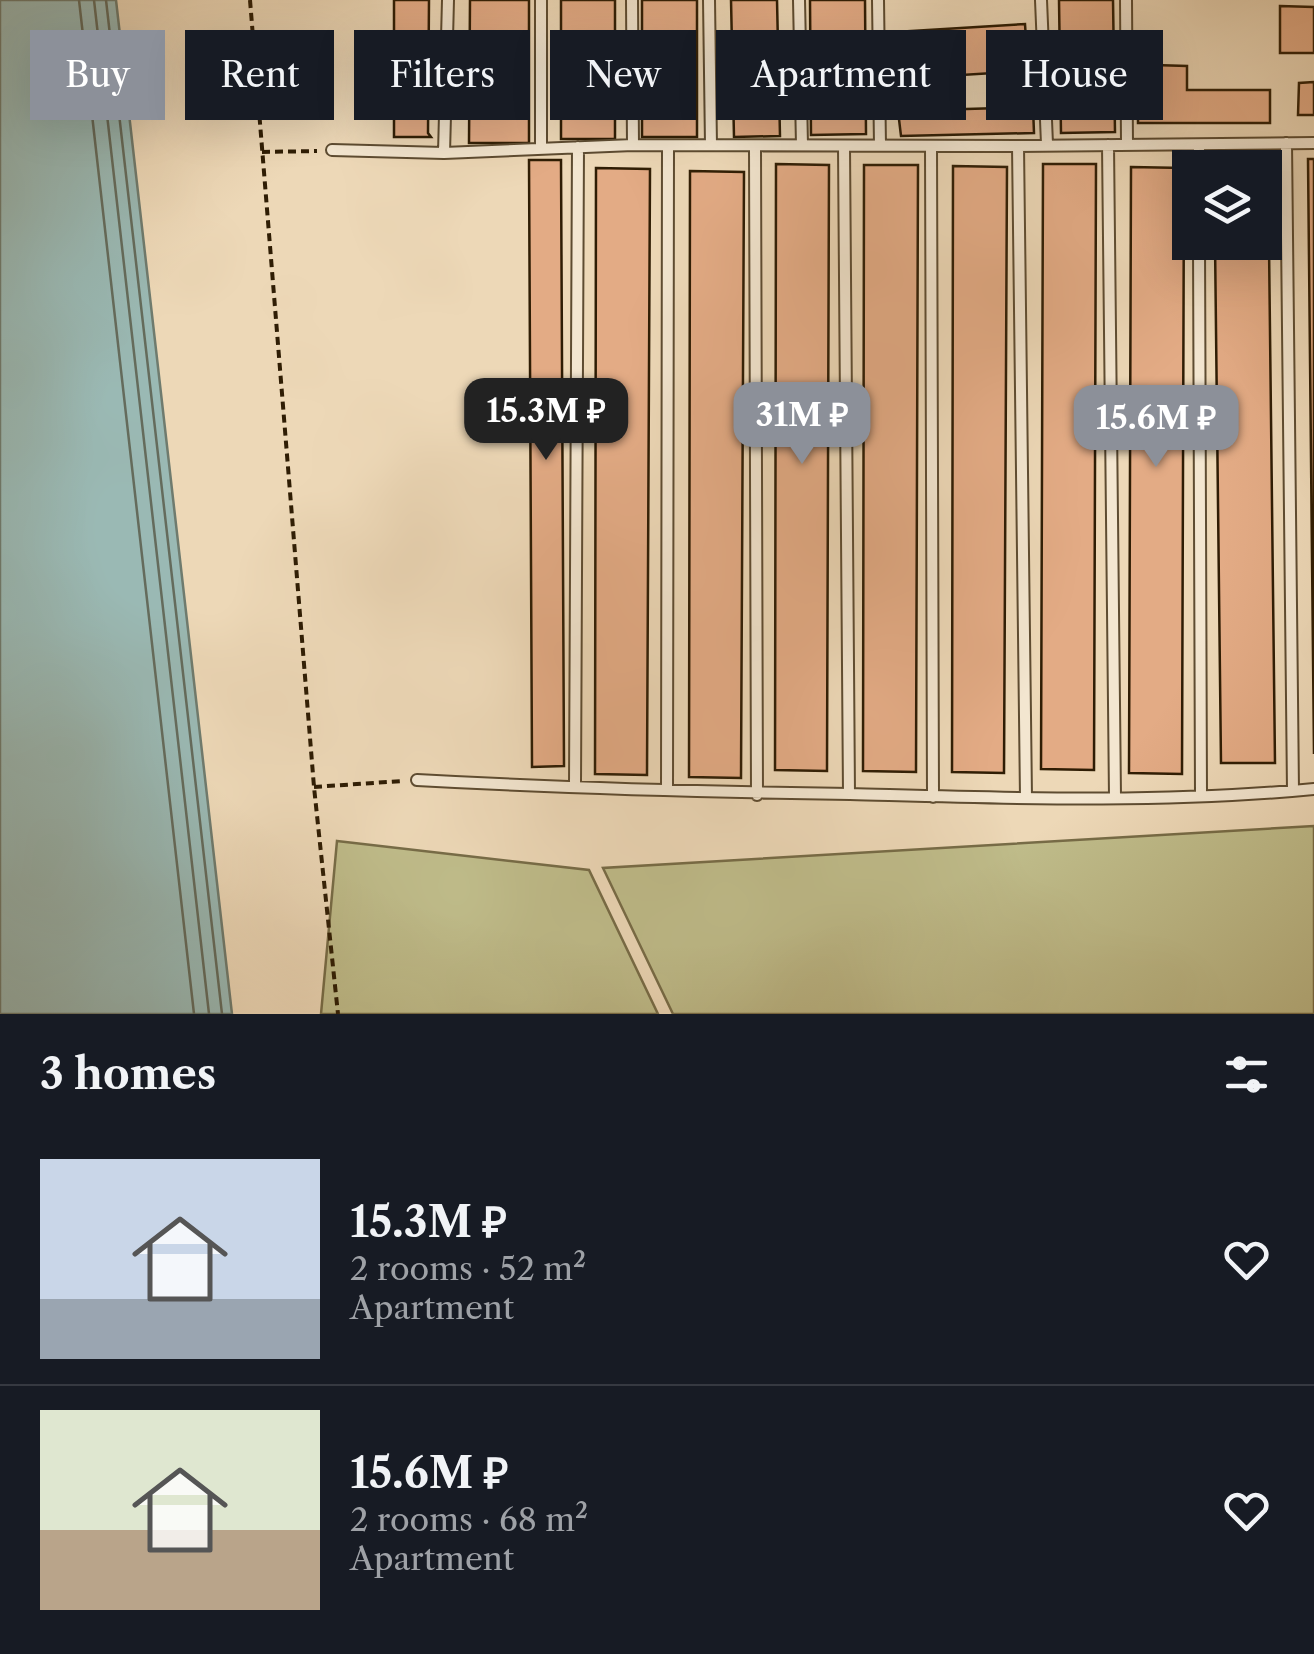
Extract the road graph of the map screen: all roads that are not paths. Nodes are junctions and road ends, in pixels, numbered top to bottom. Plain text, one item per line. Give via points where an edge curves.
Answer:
1 (448, 0) edge
2 (541, 0) edge
3 (632, 0) edge
4 (709, 0) edge
5 (799, 0) edge
6 (878, 0) edge
7 (1041, 0) edge
8 (1126, 0) edge
9 (1286, 143) junction
10 (1314, 143) edge
11 (1047, 144) junction
12 (1108, 144) junction
13 (1127, 144) junction
14 (633, 145) junction
15 (880, 145) junction
16 (711, 146) junction
17 (802, 146) junction
18 (844, 146) junction
19 (931, 146) junction
20 (1018, 146) junction
21 (1199, 146) junction
22 (578, 147) junction
23 (668, 147) junction
24 (755, 147) junction
25 (541, 148) junction
26 (332, 150) road end
27 (1199, 150) edge
28 (444, 152) junction
29 (1199, 260) edge
30 (417, 780) road end
31 (575, 786) junction
32 (1314, 789) edge
33 (666, 790) junction
34 (1293, 791) junction
35 (758, 794) junction
36 (849, 794) junction
37 (1202, 796) junction
38 (934, 798) junction
39 (1026, 798) junction
40 (1115, 798) junction

1 - 28 lane
2 - 25 lane
3 - 14 lane
4 - 16 lane
5 - 17 lane
6 - 15 lane
7 - 11 lane
8 - 13 lane
9 - 10 lane
9 - 21 lane
9 - 34 lane
11 - 12 lane
11 - 20 lane
12 - 13 lane
12 - 40 lane
13 - 21 lane
14 - 22 lane
14 - 23 lane
15 - 18 lane
15 - 19 lane
16 - 23 lane
16 - 24 lane
17 - 18 lane
17 - 24 lane
18 - 36 lane
19 - 20 lane
19 - 38 lane
20 - 39 lane
21 - 27 lane
22 - 25 lane
22 - 31 lane
23 - 33 lane
24 - 35 lane
25 - 28 lane
26 - 28 lane
29 - 37 lane
30 - 31 lane
31 - 33 lane
32 - 34 lane
33 - 35 lane
34 - 37 lane
35 - 36 lane
36 - 38 lane
37 - 40 lane
38 - 39 lane
39 - 40 lane

